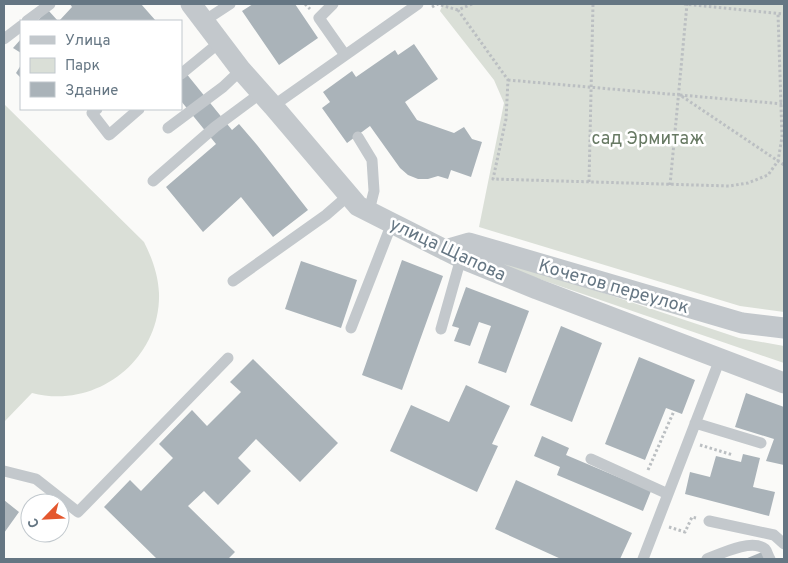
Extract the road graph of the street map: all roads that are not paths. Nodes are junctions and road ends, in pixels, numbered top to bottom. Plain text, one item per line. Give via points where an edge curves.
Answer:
1 (50, 4) edge
2 (191, 4) edge
3 (230, 4) edge
4 (333, 4) edge
5 (418, 4) edge
6 (28, 20) edge
7 (204, 21) junction
8 (20, 27) edge
9 (4, 39) edge
10 (220, 42) junction
11 (345, 55) junction
12 (241, 70) junction
13 (182, 73) edge
14 (267, 99) junction
15 (96, 110) edge
16 (138, 110) edge
17 (168, 128) dead end
18 (358, 137) dead end
19 (153, 182) dead end
20 (349, 195) junction
21 (369, 211) junction
22 (392, 223) junction
23 (453, 254) junction
24 (233, 281) dead end
25 (351, 328) dead end
26 (784, 328) edge
27 (440, 329) dead end
28 (228, 358) dead end
29 (720, 359) junction
30 (784, 383) edge
31 (696, 423) junction
32 (761, 444) dead end
33 (591, 459) dead end
34 (4, 471) edge
35 (668, 494) junction
36 (709, 521) road end
37 (784, 544) edge
38 (643, 559) edge
39 (707, 559) edge
40 (770, 559) edge

1 - 6 lane
2 - 7 street, улица Щапова
3 - 7 lane
4 - 11 lane via 319,18
5 - 11 lane
7 - 10 street, улица Щапова
8 - 9 lane
10 - 12 street, улица Щапова
10 - 13 lane
11 - 14 lane
12 - 14 street, улица Щапова
12 - 17 lane
14 - 19 lane via 221,122
14 - 20 street, улица Щапова
15 - 16 lane via 92,113 108,135
18 - 21 lane via 372,160 374,190
20 - 21 street, улица Щапова via 358,206
20 - 24 lane
21 - 22 street, улица Щапова
22 - 23 street, улица Щапова
22 - 25 lane
23 - 26 street, Кочетов переулок via 469,243 742,323
23 - 27 lane
23 - 29 street, улица Щапова
28 - 34 lane via 78,512 36,479
29 - 30 street, улица Щапова
29 - 31 lane
31 - 32 lane
31 - 35 lane
33 - 35 lane
35 - 38 lane
36 - 37 lane via 774,535
39 - 40 lane via 740,546 761,547

